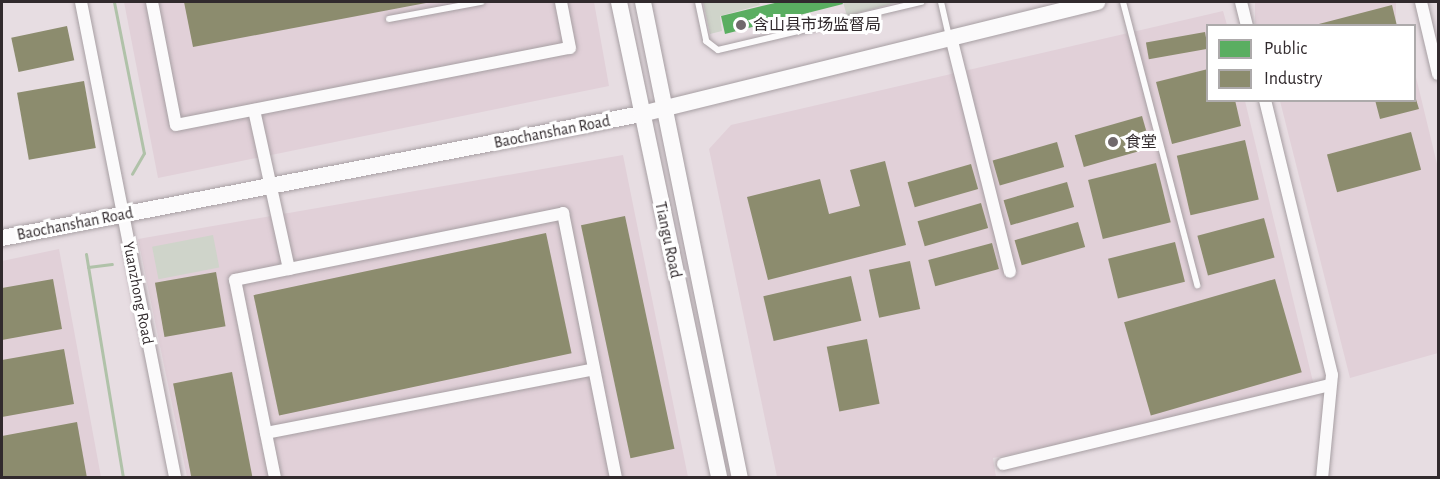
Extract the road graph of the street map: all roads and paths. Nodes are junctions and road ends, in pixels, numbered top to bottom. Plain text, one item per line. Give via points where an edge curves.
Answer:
1 (81, 2) edge
2 (152, 2) edge
3 (481, 2) edge
4 (561, 2) edge
5 (619, 2) edge
6 (643, 2) edge
7 (698, 2) edge
8 (921, 2) edge
9 (941, 2) edge
10 (1097, 2) edge
11 (1123, 2) edge
12 (1241, 2) edge
13 (1421, 2) edge
14 (389, 19) dead end
15 (1246, 24) edge
16 (950, 38) junction
17 (1438, 74) edge
18 (1265, 102) edge
19 (664, 109) junction
20 (254, 110) junction
21 (641, 114) junction
22 (275, 186) junction
23 (123, 215) junction
24 (2, 238) edge
25 (289, 269) junction
26 (1010, 272) dead end
27 (1197, 285) dead end
28 (594, 369) junction
29 (1330, 385) junction
30 (266, 433) junction
31 (1003, 464) dead end
32 (740, 475) edge
33 (175, 477) edge
34 (274, 477) edge
35 (616, 477) edge
36 (718, 477) edge
37 (1322, 477) edge

1 - 23 street, Yuanzhong Road
2 - 20 street via 177,125
3 - 14 lane
4 - 20 street via 570,48
5 - 21 main road, Tiangu Road
6 - 19 main road, Tiangu Road
7 - 8 lane via 706,41 718,50
9 - 16 lane
10 - 16 main road, Baochanshan Road
11 - 27 lane
12 - 15 street
13 - 17 street
16 - 19 main road, Baochanshan Road
16 - 26 street
18 - 29 street via 1332,375
19 - 21 main road, Baochanshan Road
19 - 32 main road, Tiangu Road
20 - 22 street
21 - 22 main road, Baochanshan Road
21 - 36 main road, Tiangu Road
22 - 23 main road, Baochanshan Road
22 - 25 street
23 - 24 main road, Baochanshan Road
23 - 33 street, Yuanzhong Road
25 - 28 street via 563,213
25 - 30 street via 236,280
28 - 30 street
28 - 35 street
29 - 31 street
29 - 37 street
30 - 34 street
32 - 36 street

